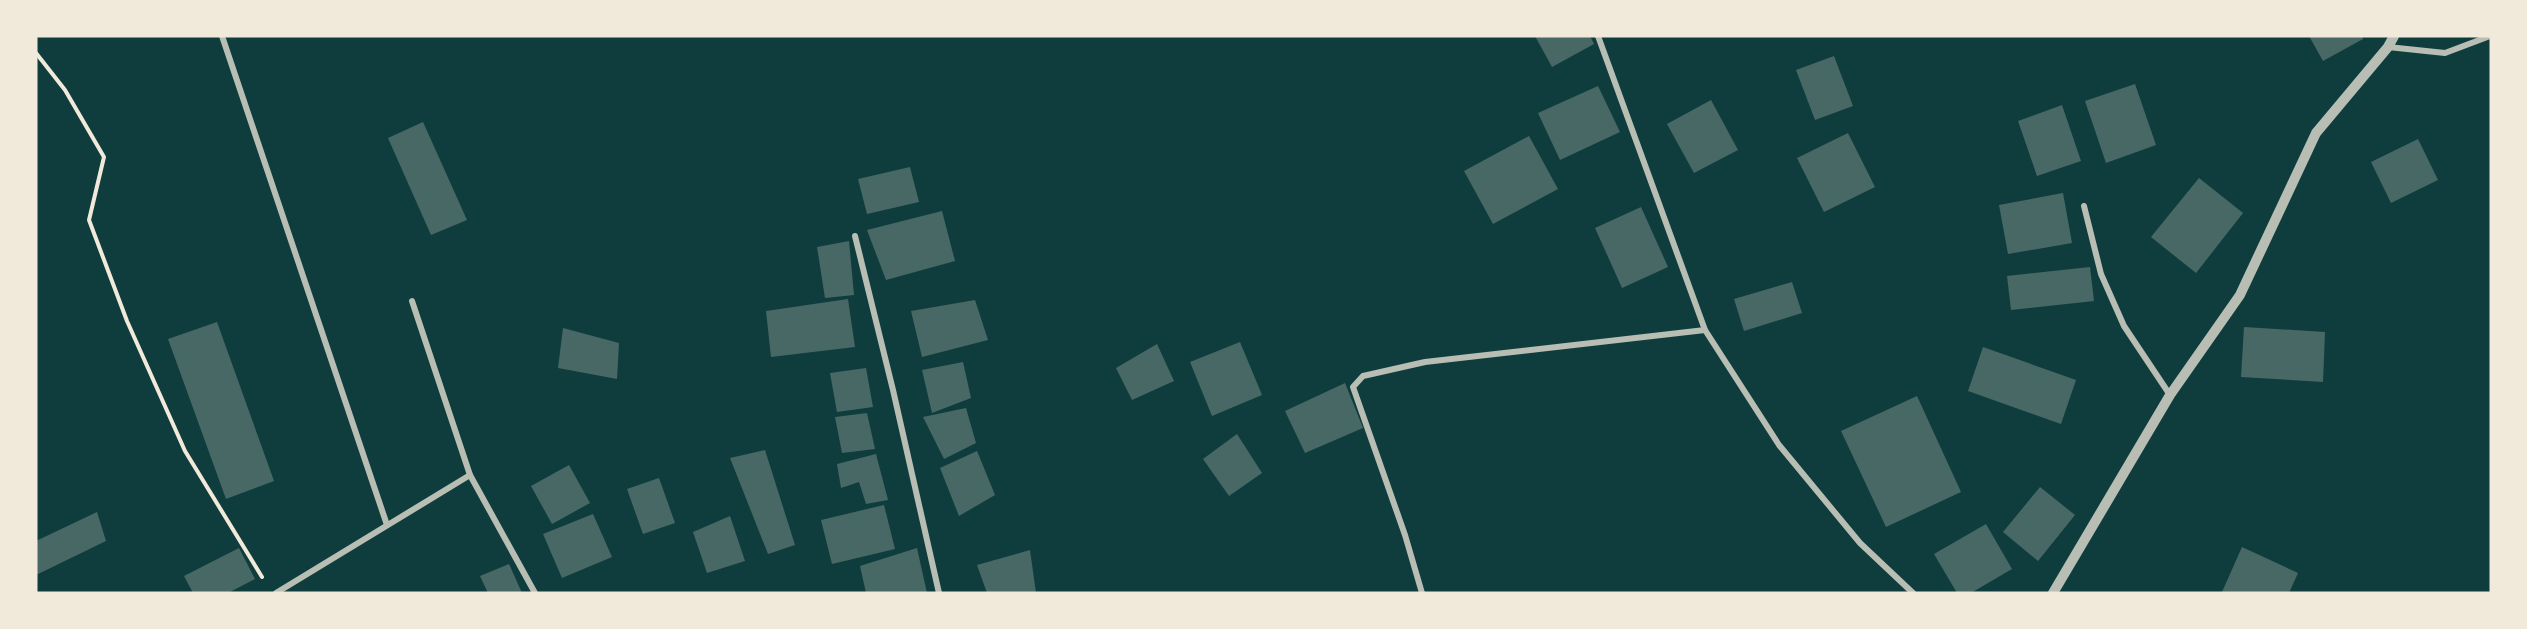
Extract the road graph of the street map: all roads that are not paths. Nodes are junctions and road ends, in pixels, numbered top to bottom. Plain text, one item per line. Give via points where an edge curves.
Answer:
1 (222, 36) edge
2 (1598, 36) edge
3 (2394, 36) edge
4 (2490, 36) edge
5 (2388, 47) junction
6 (2084, 206) dead end
7 (855, 236) dead end
8 (412, 301) dead end
9 (1705, 330) junction
10 (2170, 395) junction
11 (470, 475) junction
12 (387, 525) junction
13 (276, 593) edge
14 (535, 593) edge
15 (939, 593) edge
16 (1422, 593) edge
17 (1913, 593) edge
18 (2053, 593) edge

1 - 12 street
2 - 9 street
3 - 5 street
4 - 5 street via 2445,52
5 - 10 street via 2316,133 2240,295
6 - 10 street via 2101,274 2124,327
7 - 15 street
8 - 11 street
9 - 16 street via 1425,362 1363,376 1353,387
9 - 17 street via 1779,446 1860,543
10 - 18 street
11 - 12 street
11 - 14 street
12 - 13 street

